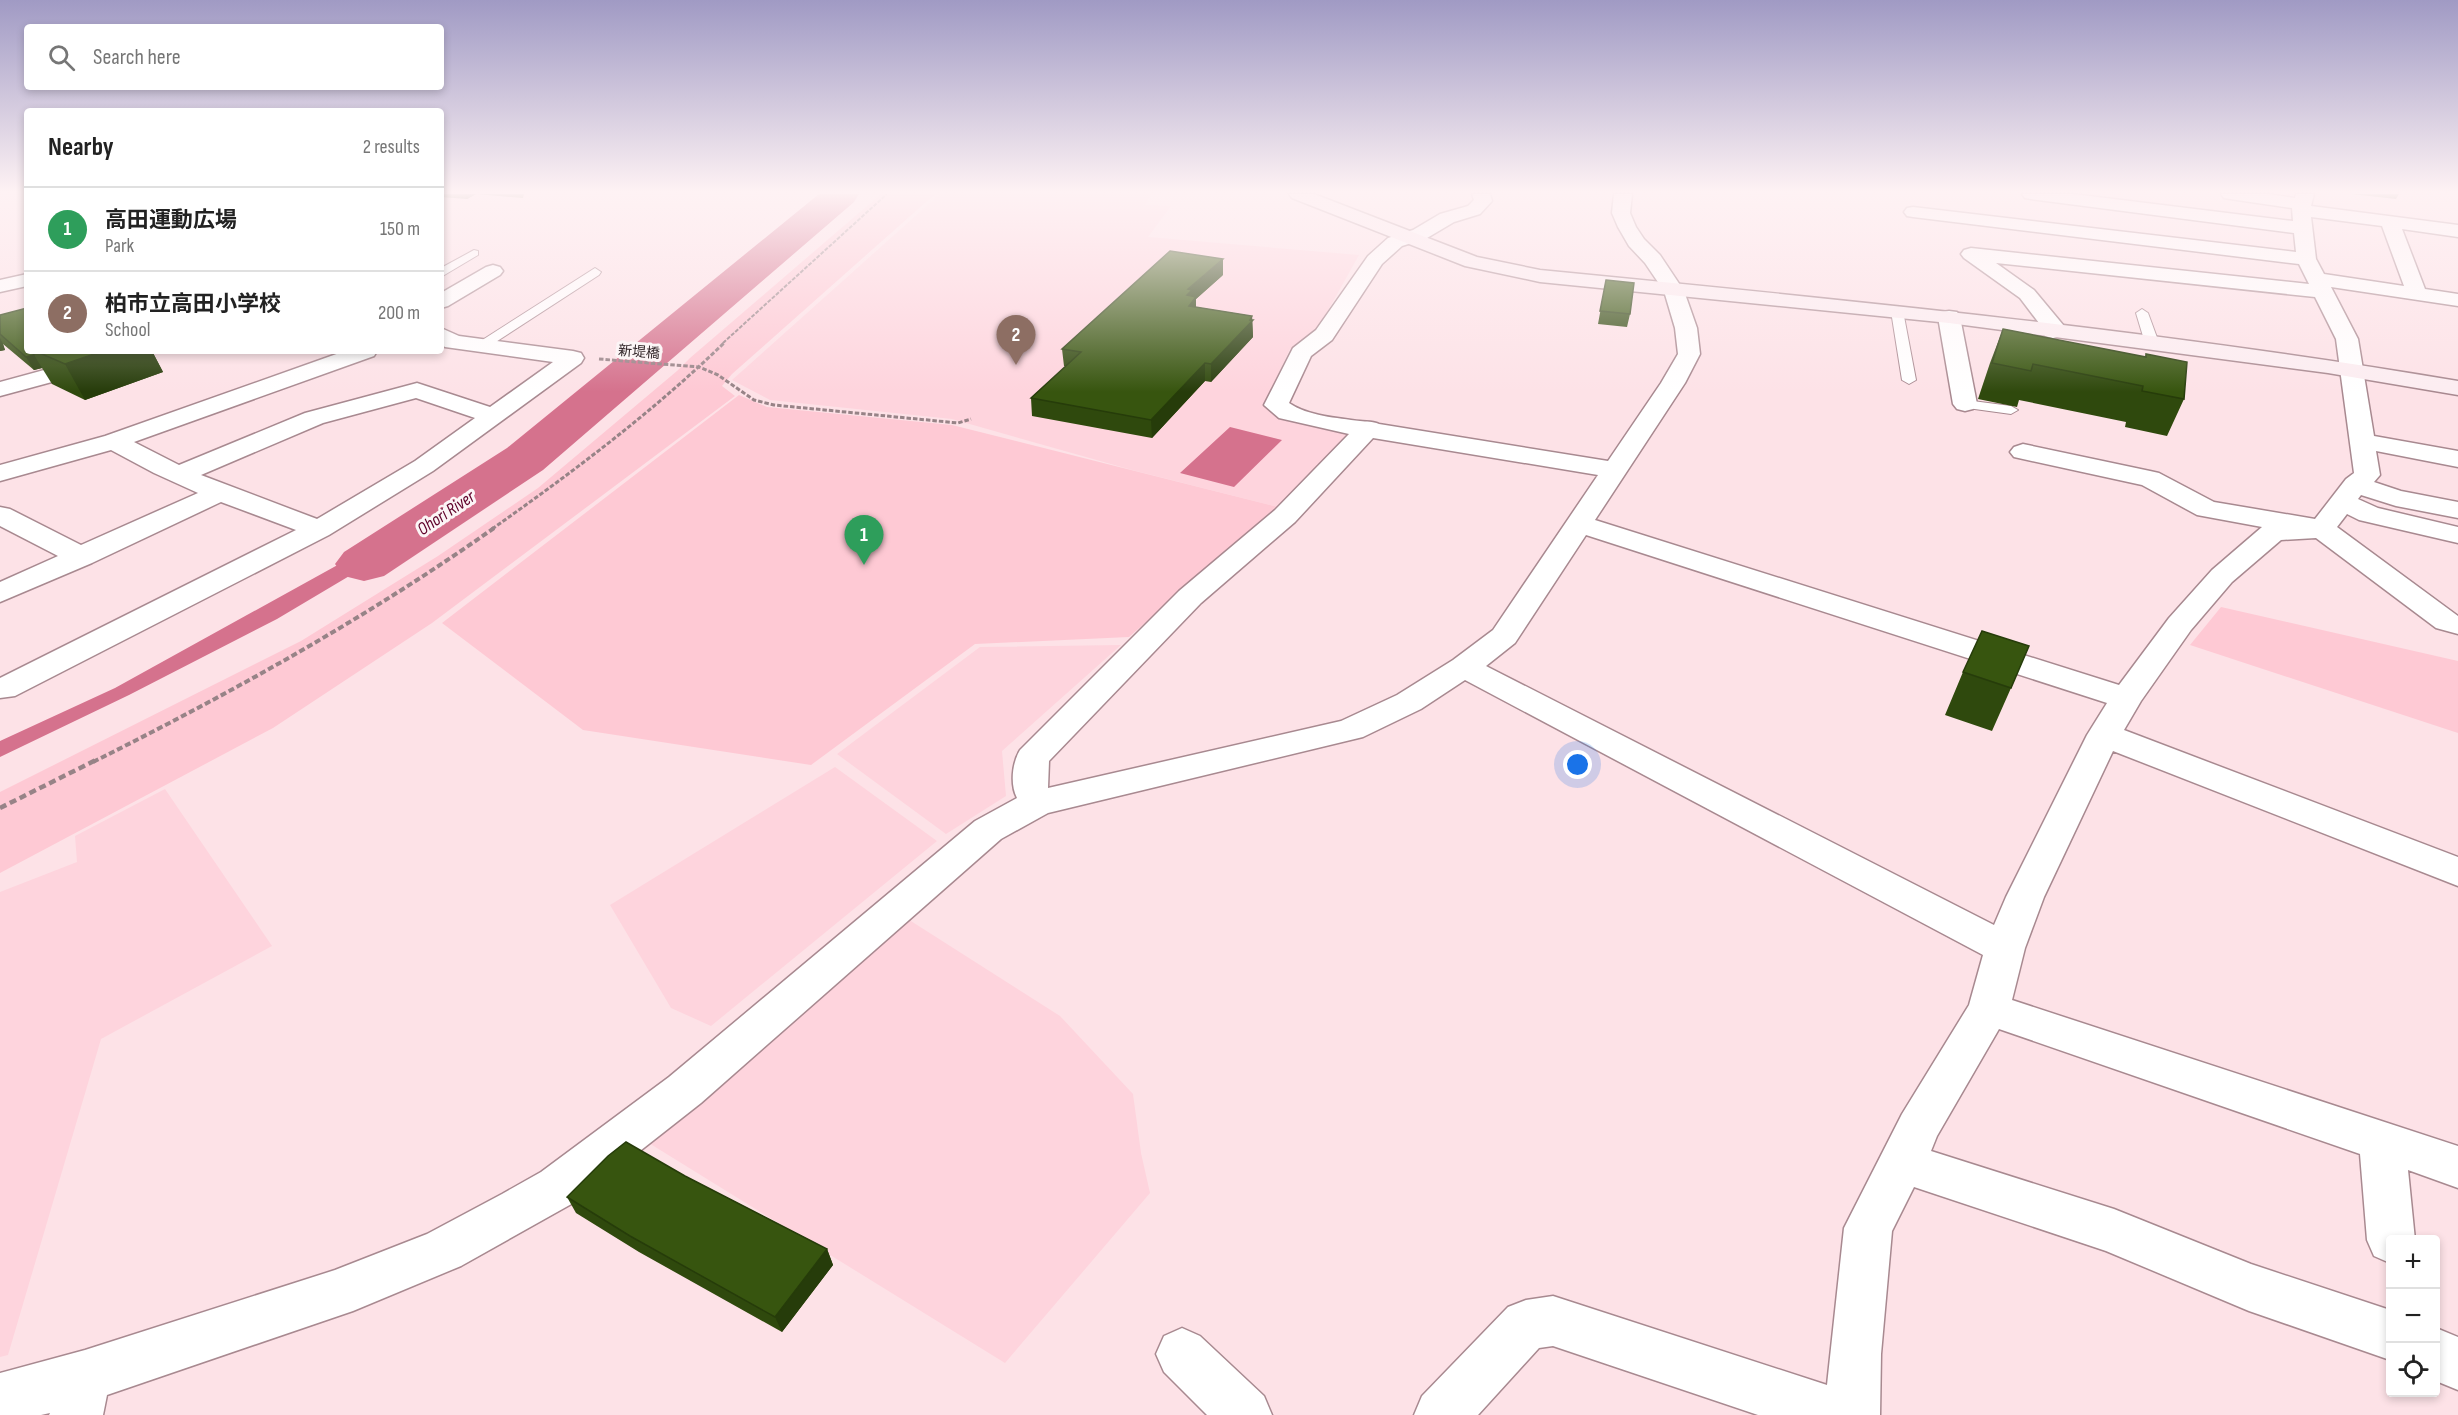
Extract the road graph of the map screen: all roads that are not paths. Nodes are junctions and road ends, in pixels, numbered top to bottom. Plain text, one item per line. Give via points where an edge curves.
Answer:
1 (462, 260) edge
2 (1375, 260) edge
3 (1470, 260) edge
4 (1654, 260) edge
5 (1979, 260) edge
6 (2031, 260) edge
7 (2117, 260) edge
8 (2307, 260) edge
9 (2404, 260) edge
10 (2120, 269) junction
11 (444, 271) edge
12 (494, 271) dead end
13 (595, 272) dead end
14 (24, 281) edge
15 (0, 286) edge
16 (2320, 286) junction
17 (1674, 291) junction
18 (2417, 294) junction
19 (444, 300) edge
20 (2458, 300) edge
21 (1897, 311) junction
22 (2142, 313) dead end
23 (1949, 317) junction
24 (2054, 331) junction
25 (444, 337) edge
26 (2152, 343) junction
27 (480, 346) junction
28 (114, 354) edge
29 (358, 354) edge
30 (97, 356) edge
31 (2351, 370) junction
32 (1909, 380) dead end
33 (2458, 388) edge
34 (0, 389) edge
35 (1965, 405) joint
36 (2011, 410) edge
37 (494, 416) junction
38 (1370, 428) junction
39 (114, 441) junction
40 (2362, 441) junction
41 (2023, 452) dead end
42 (2458, 459) edge
43 (1614, 470) junction
44 (0, 473) edge
45 (179, 475) junction
46 (220, 493) junction
47 (2349, 493) junction
48 (2458, 510) edge
49 (0, 514) edge
50 (1580, 524) junction
51 (320, 529) junction
52 (2322, 529) junction
53 (2458, 535) edge
54 (82, 557) junction
55 (0, 593) edge
56 (2458, 625) edge
57 (1464, 667) junction
58 (4, 689) dead end
59 (2126, 698) junction
60 (2104, 735) junction
61 (1037, 803) junction
62 (2458, 872) edge
63 (2005, 948) junction
64 (1989, 1009) junction
65 (2382, 1143) junction
66 (1903, 1163) junction
67 (2458, 1167) edge
68 (2391, 1235) edge
69 (2386, 1333) edge
70 (1182, 1354) dead end
71 (2440, 1356) edge
72 (2458, 1364) edge
73 (81, 1395) edge
74 (0, 1400) edge
75 (1245, 1415) edge
76 (1441, 1415) edge
77 (1838, 1415) edge
78 (1852, 1415) edge

1 - 11 lane
2 - 38 street via 1324,335 1301,352 1276,405 1288,414
3 - 17 street via 1540,276
4 - 17 street
5 - 24 street via 2027,294
6 - 10 street
7 - 10 street
8 - 16 street
9 - 18 street
10 - 16 street
12 - 19 street
13 - 27 lane
14 - 15 street
16 - 18 street
16 - 31 street via 2347,339
17 - 21 street
17 - 43 street via 1686,328 1689,354
18 - 20 street
21 - 23 street
21 - 32 lane
22 - 26 lane
23 - 24 street
23 - 35 street
24 - 26 street
25 - 27 street
26 - 31 street
27 - 37 street via 573,357
28 - 30 street
29 - 39 street
30 - 34 street
31 - 33 street
31 - 40 street
35 - 36 lane
37 - 45 street via 417,390 314,418
37 - 51 street via 424,466
38 - 43 street
38 - 61 street via 1285,516 1190,597 1032,758 1030,790
39 - 44 street
39 - 45 street
40 - 42 street
40 - 47 street via 2367,475
41 - 52 street via 2150,478 2207,509
43 - 50 street
45 - 46 street
46 - 51 street
46 - 54 street
47 - 48 street
47 - 52 street
47 - 53 street via 2369,514
49 - 54 street
50 - 57 street via 1504,636
50 - 59 street
51 - 58 street
52 - 56 street via 2447,622
52 - 59 street via 2273,532 2222,576 2180,624
54 - 55 street
57 - 61 street via 1409,702 1351,729
57 - 63 street
59 - 60 street
60 - 62 street
60 - 63 street via 2025,897
61 - 73 street via 988,830 685,1090 558,1187 444,1250
63 - 64 street
64 - 65 street
64 - 66 street via 1918,1128
65 - 67 street
65 - 68 street
66 - 69 street via 2114,1232 2249,1287
66 - 78 street via 1868,1228
70 - 75 street
71 - 72 street
73 - 74 street
76 - 77 street via 1526,1325 1553,1321

